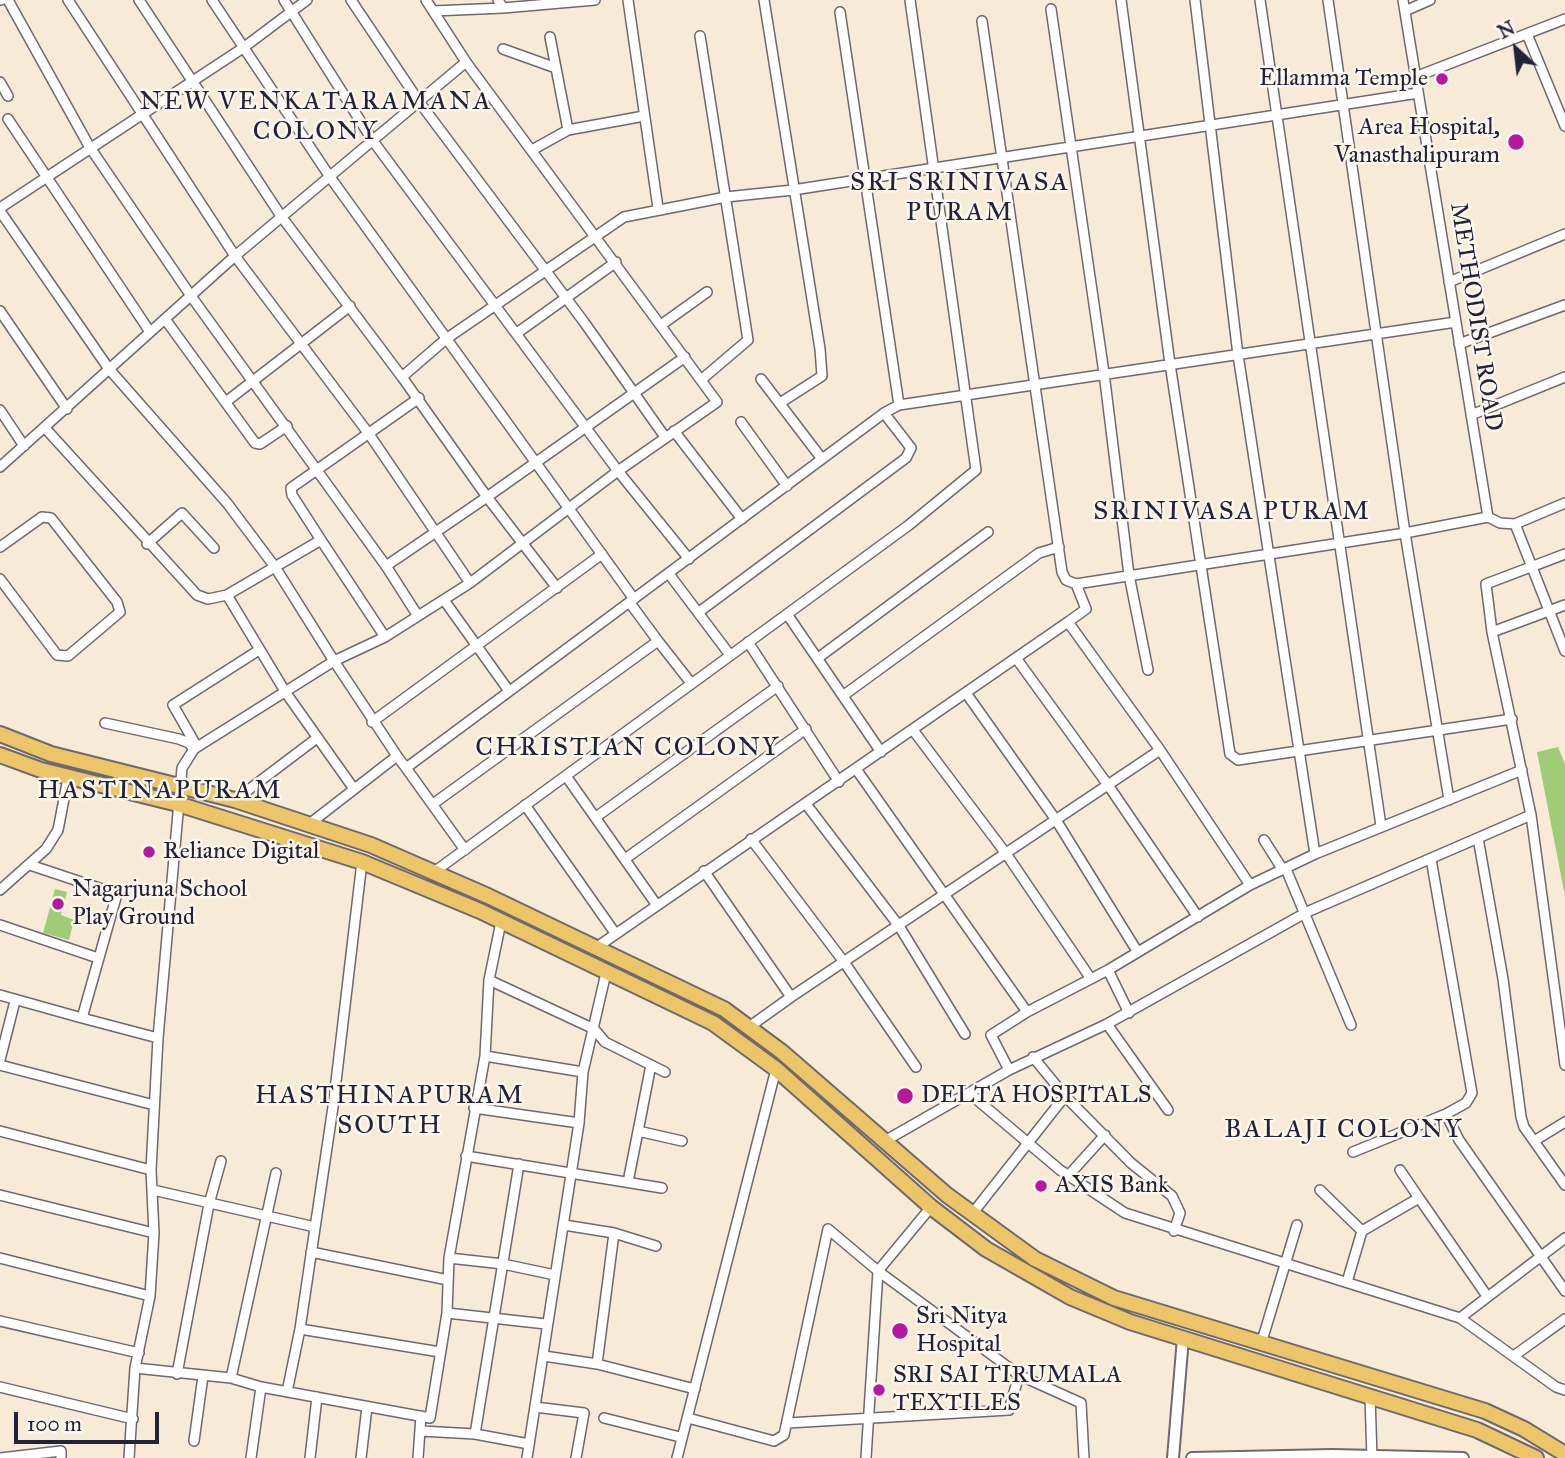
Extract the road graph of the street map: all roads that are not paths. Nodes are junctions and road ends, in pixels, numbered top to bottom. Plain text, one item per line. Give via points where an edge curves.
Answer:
1 (8, 0) edge
2 (68, 0) edge
3 (139, 0) edge
4 (212, 0) edge
5 (284, 0) edge
6 (307, 0) edge
7 (351, 0) edge
8 (426, 0) edge
9 (595, 0) edge
10 (628, 0) edge
11 (764, 0) edge
12 (910, 0) edge
13 (1121, 0) edge
14 (1195, 0) edge
15 (1260, 0) edge
16 (1328, 0) edge
17 (1403, 0) edge
18 (1430, 0) edge
19 (570, 1) edge
20 (500, 4) edge
21 (1051, 9) dead end
22 (290, 11) junction
23 (433, 11) junction
24 (1405, 11) junction
25 (840, 12) dead end
26 (1565, 19) edge
27 (982, 21) dead end
28 (1527, 34) junction
29 (700, 36) dead end
30 (550, 37) dead end
31 (243, 48) junction
32 (503, 49) dead end
33 (466, 62) junction
34 (556, 68) junction
35 (1415, 77) junction
36 (191, 81) junction
37 (0, 82) edge
38 (1418, 93) junction
39 (8, 96) dead end
40 (420, 103) junction
41 (1345, 105) junction
42 (1274, 114) junction
43 (140, 116) junction
44 (645, 116) junction
45 (8, 119) dead end
46 (1208, 125) junction
47 (1565, 126) edge
48 (568, 130) junction
49 (1139, 135) junction
50 (373, 141) junction
51 (1069, 145) junction
52 (89, 146) junction
53 (532, 150) junction
54 (1002, 157) junction
55 (934, 168) junction
56 (47, 177) junction
57 (330, 177) junction
58 (865, 179) junction
59 (793, 190) junction
60 (726, 197) junction
61 (658, 208) junction
62 (0, 209) edge
63 (281, 216) junction
64 (596, 234) junction
65 (1565, 234) edge
66 (235, 256) junction
67 (616, 262) junction
68 (544, 270) junction
69 (1449, 282) junction
70 (707, 292) dead end
71 (191, 296) junction
72 (565, 298) junction
73 (495, 304) junction
74 (1565, 305) edge
75 (349, 306) junction
76 (0, 312) edge
77 (165, 319) junction
78 (1456, 322) junction
79 (661, 324) junction
80 (150, 332) junction
81 (517, 333) junction
82 (1375, 334) junction
83 (446, 339) junction
84 (302, 344) junction
85 (1310, 344) junction
86 (1460, 344) junction
87 (1238, 355) junction
88 (685, 357) junction
89 (1170, 364) junction
90 (109, 369) junction
91 (1104, 373) junction
92 (402, 377) junction
93 (1565, 377) edge
94 (761, 379) dead end
95 (701, 380) junction
96 (255, 382) junction
97 (1035, 383) junction
98 (632, 393) junction
99 (966, 394) junction
100 (419, 398) junction
101 (227, 401) junction
102 (780, 403) junction
103 (899, 405) junction
104 (0, 410) edge
105 (67, 410) junction
106 (884, 413) junction
107 (1471, 415) junction
108 (741, 422) dead end
109 (287, 426) junction
110 (45, 428) junction
111 (586, 428) junction
112 (674, 431) junction
113 (369, 434) junction
114 (665, 437) junction
115 (24, 446) junction
116 (822, 459) junction
117 (534, 463) junction
118 (0, 467) edge
119 (319, 470) junction
120 (618, 471) junction
121 (787, 486) junction
122 (487, 497) junction
123 (1565, 503) edge
124 (568, 509) junction
125 (1488, 517) junction
126 (742, 519) junction
127 (1515, 524) junction
128 (438, 532) junction
129 (989, 532) dead end
130 (1405, 533) junction
131 (321, 540) junction
132 (1341, 542) junction
133 (148, 544) junction
134 (522, 545) junction
135 (0, 547) edge
136 (1059, 547) junction
137 (214, 548) dead end
138 (1266, 553) junction
139 (602, 554) junction
140 (1565, 554) edge
141 (689, 559) junction
142 (1202, 564) junction
143 (386, 566) junction
144 (275, 567) junction
145 (1532, 568) junction
146 (669, 574) junction
147 (1129, 575) junction
148 (0, 579) edge
149 (471, 583) junction
150 (1076, 584) junction
151 (557, 587) junction
152 (227, 595) junction
153 (444, 600) junction
154 (632, 601) junction
155 (1565, 605) edge
156 (1549, 611) junction
157 (699, 612) junction
158 (787, 614) junction
159 (418, 615) junction
160 (1068, 622) junction
161 (1492, 632) junction
162 (385, 637) junction
163 (658, 641) junction
164 (748, 642) junction
165 (477, 646) junction
166 (259, 650) junction
167 (1565, 652) edge
168 (730, 654) junction
169 (818, 658) junction
170 (1016, 658) junction
171 (334, 661) junction
172 (1148, 670) dead end
173 (691, 684) junction
174 (778, 687) junction
175 (509, 691) junction
176 (286, 693) junction
177 (965, 693) junction
178 (844, 695) junction
179 (1512, 719) junction
180 (372, 722) junction
181 (105, 723) dead end
182 (806, 729) junction
183 (913, 730) junction
184 (1437, 730) junction
185 (0, 734) edge
186 (317, 738) junction
187 (1370, 740) junction
188 (196, 748) junction
189 (1160, 750) junction
190 (1301, 750) junction
191 (881, 752) junction
192 (0, 755) edge
193 (397, 756) junction
194 (406, 768) junction
195 (856, 769) junction
196 (1522, 770) junction
197 (566, 776) junction
198 (68, 778) junction
199 (839, 782) junction
200 (178, 785) junction
201 (1108, 785) junction
202 (354, 789) junction
203 (235, 800) junction
204 (1449, 800) junction
205 (178, 804) junction
206 (433, 804) junction
207 (806, 804) junction
208 (525, 805) junction
209 (1531, 815) junction
210 (596, 817) junction
211 (1056, 820) junction
212 (308, 825) junction
213 (1381, 826) junction
214 (1478, 838) junction
215 (751, 839) junction
216 (1264, 840) dead end
217 (465, 850) junction
218 (1315, 854) junction
219 (1007, 855) junction
220 (625, 859) junction
221 (1431, 859) junction
222 (362, 862) junction
223 (30, 865) junction
224 (1285, 869) junction
225 (704, 871) junction
226 (434, 872) junction
227 (1250, 885) junction
228 (0, 890) edge
229 (946, 893) junction
230 (656, 904) junction
231 (1307, 912) junction
232 (1198, 917) junction
233 (501, 922) junction
234 (0, 925) edge
235 (899, 926) junction
236 (615, 933) junction
237 (597, 947) junction
238 (1137, 951) junction
239 (98, 958) junction
240 (844, 961) junction
241 (1108, 970) junction
242 (606, 973) junction
243 (1091, 979) junction
244 (489, 980) junction
245 (0, 995) edge
246 (791, 997) junction
247 (15, 1001) junction
248 (1027, 1012) junction
249 (1129, 1013) junction
250 (82, 1017) junction
251 (1107, 1024) junction
252 (1351, 1025) dead end
253 (749, 1027) junction
254 (594, 1029) junction
255 (965, 1034) dead end
256 (158, 1038) junction
257 (485, 1056) junction
258 (1033, 1057) junction
259 (0, 1062) edge
260 (651, 1065) junction
261 (1565, 1066) edge
262 (916, 1067) dead end
263 (776, 1069) junction
264 (1009, 1070) junction
265 (583, 1072) junction
266 (665, 1072) dead end
267 (969, 1093) junction
268 (1065, 1097) junction
269 (154, 1104) junction
270 (474, 1108) junction
271 (1168, 1110) dead end
272 (1446, 1114) junction
273 (1565, 1122) edge
274 (579, 1123) junction
275 (0, 1131) edge
276 (638, 1131) junction
277 (1105, 1135) junction
278 (682, 1141) dead end
279 (1534, 1141) junction
280 (883, 1142) junction
281 (1028, 1145) junction
282 (1353, 1152) dead end
283 (466, 1156) junction
284 (221, 1161) dead end
285 (519, 1164) junction
286 (151, 1170) junction
287 (1400, 1170) dead end
288 (275, 1173) dead end
289 (571, 1173) junction
290 (1068, 1175) junction
291 (628, 1182) junction
292 (1565, 1185) edge
293 (662, 1188) dead end
294 (153, 1190) junction
295 (1320, 1190) dead end
296 (0, 1195) edge
297 (1419, 1198) junction
298 (209, 1204) junction
299 (931, 1207) junction
300 (972, 1214) junction
301 (265, 1217) junction
302 (564, 1225) junction
303 (1297, 1225) dead end
304 (315, 1227) junction
305 (1174, 1231) junction
306 (1362, 1231) junction
307 (154, 1233) junction
308 (614, 1233) junction
309 (1565, 1238) edge
310 (656, 1246) dead end
311 (311, 1252) junction
312 (1540, 1257) junction
313 (0, 1258) edge
314 (449, 1258) junction
315 (503, 1264) junction
316 (1285, 1265) junction
317 (878, 1271) junction
318 (555, 1275) junction
319 (448, 1280) junction
320 (1347, 1282) junction
321 (1565, 1291) edge
322 (150, 1296) junction
323 (1487, 1296) junction
324 (447, 1313) junction
325 (1460, 1318) junction
326 (494, 1319) junction
327 (1565, 1319) edge
328 (0, 1321) edge
329 (547, 1324) junction
330 (300, 1329) junction
331 (1183, 1338) junction
332 (1261, 1344) junction
333 (440, 1352) junction
334 (139, 1353) junction
335 (1515, 1355) junction
336 (544, 1356) junction
337 (1303, 1356) junction
338 (597, 1364) junction
339 (135, 1368) junction
340 (1295, 1371) junction
341 (177, 1374) junction
342 (1018, 1375) junction
343 (203, 1376) junction
344 (231, 1378) junction
345 (0, 1387) edge
346 (261, 1387) junction
347 (695, 1389) junction
348 (1565, 1390) edge
349 (287, 1392) junction
350 (1370, 1396) junction
351 (317, 1398) junction
352 (535, 1406) junction
353 (368, 1407) junction
354 (421, 1416) junction
355 (604, 1418) dead end
356 (133, 1419) junction
357 (688, 1419) junction
358 (866, 1420) junction
359 (788, 1423) junction
360 (421, 1431) junction
361 (475, 1434) junction
362 (680, 1437) junction
363 (194, 1441) dead end
364 (1510, 1443) junction
365 (529, 1444) junction
366 (1565, 1454) edge
367 (1372, 1456) edge
368 (1288, 1457) edge
369 (0, 1458) edge
370 (61, 1458) edge
371 (129, 1458) edge
372 (251, 1458) edge
373 (310, 1458) edge
374 (361, 1458) edge
375 (418, 1458) edge
376 (527, 1458) edge
377 (576, 1458) edge
378 (677, 1458) edge
379 (866, 1458) edge
380 (1084, 1458) edge
381 (1173, 1458) edge
382 (1192, 1458) edge
383 (1464, 1458) edge
384 (1506, 1458) edge
385 (1536, 1458) edge

1 - 52 street
2 - 43 street
3 - 36 street
4 - 31 street
5 - 22 street
6 - 22 street
7 - 40 street
8 - 23 street
9 - 19 street
10 - 44 street
11 - 59 street
12 - 55 street
13 - 49 street
14 - 46 street
15 - 42 street
16 - 41 street
17 - 24 street, METHODIST ROAD
18 - 24 street
19 - 20 street
20 - 23 street
21 - 51 street
22 - 31 street
22 - 50 street
23 - 33 street
24 - 35 street, METHODIST ROAD
25 - 58 street
26 - 28 street
27 - 54 street
28 - 35 street
28 - 47 street
29 - 60 street
30 - 34 street
31 - 36 street
31 - 57 street
32 - 34 street
33 - 40 street
33 - 53 street
34 - 48 street
35 - 38 street, METHODIST ROAD
36 - 43 street
36 - 63 street
37 - 39 street
38 - 41 street
38 - 69 street, METHODIST ROAD
40 - 50 street
40 - 68 street
41 - 42 street
41 - 82 street
42 - 46 street
42 - 85 street
43 - 52 street
43 - 66 street
44 - 48 street
44 - 61 street
45 - 56 street
46 - 49 street
46 - 87 street
48 - 53 street
49 - 51 street
49 - 89 street
50 - 57 street
50 - 73 street
51 - 54 street
51 - 91 street
52 - 56 street
52 - 71 street
53 - 64 street
54 - 55 street
54 - 97 street
55 - 58 street
55 - 99 street
56 - 62 street
56 - 80 street
57 - 63 street
57 - 83 street
58 - 59 street
58 - 103 street
59 - 60 street
59 - 102 street via 821,376
60 - 61 street
60 - 95 street via 748,341
61 - 64 street via 624,217
62 - 90 street
63 - 66 street
63 - 75 street
64 - 67 street
64 - 68 street
65 - 69 street
66 - 71 street
66 - 84 street
67 - 72 street
67 - 79 street
68 - 72 street
68 - 73 street
69 - 78 street, METHODIST ROAD
70 - 79 street
71 - 77 street
71 - 96 street
72 - 81 street
72 - 98 street
73 - 81 street
73 - 83 street
74 - 86 street
75 - 84 street
75 - 92 street
76 - 105 street
77 - 80 street
77 - 101 street
78 - 82 street
78 - 86 street, METHODIST ROAD
79 - 88 street
80 - 90 street
81 - 111 street
82 - 85 street
82 - 130 street
83 - 92 street
83 - 117 street
84 - 96 street
84 - 113 street
85 - 87 street
85 - 132 street
86 - 107 street, METHODIST ROAD
87 - 89 street
87 - 138 street
88 - 95 street
88 - 98 street
89 - 91 street
89 - 142 street
90 - 105 street
90 - 144 street via 227,503
91 - 97 street
91 - 147 street
92 - 100 street
93 - 107 street
94 - 102 street
95 - 112 street via 717,402
96 - 101 street
96 - 109 street
97 - 99 street
97 - 136 street
98 - 111 street
98 - 114 street
99 - 103 street
99 - 158 street via 976,470 928,511
100 - 113 street
100 - 122 street
101 - 109 street via 255,443
102 - 116 street
103 - 106 street
104 - 115 street
105 - 110 street
106 - 116 street
106 - 157 street via 911,452
107 - 125 street, METHODIST ROAD
108 - 121 street
109 - 119 street
110 - 115 street
110 - 133 street
111 - 117 street
111 - 120 street
112 - 114 street
112 - 126 street
113 - 119 street
113 - 128 street
114 - 120 street
115 - 118 street
116 - 121 street
117 - 122 street
117 - 124 street
119 - 131 street via 294,484 291,491
119 - 143 street
120 - 124 street
120 - 141 street
121 - 126 street
122 - 128 street
122 - 134 street
123 - 127 street
124 - 134 street
124 - 139 street
125 - 127 street
125 - 130 street
126 - 141 street
127 - 145 street
128 - 143 street
128 - 149 street
129 - 169 street
130 - 132 street
130 - 184 street
131 - 144 street
131 - 162 street
132 - 138 street
132 - 187 street
133 - 137 street via 182,513
133 - 152 street via 197,595 208,599
134 - 149 street
134 - 151 street
135 - 148 street via 42,517 51,518 120,612 68,656 57,655
136 - 150 street via 1062,572
136 - 178 street via 1039,553
138 - 142 street
138 - 190 street
139 - 151 street
139 - 154 street
140 - 145 street
141 - 146 street
142 - 147 street
142 - 190 street via 1230,754 1238,760
143 - 159 street
144 - 152 street
144 - 171 street
145 - 156 street
145 - 161 street via 1486,584
146 - 154 street
146 - 157 street
147 - 150 street
147 - 172 street
149 - 153 street
150 - 160 street via 1086,609
151 - 165 street
152 - 166 street
153 - 159 street
153 - 165 street
154 - 163 street
154 - 175 street
155 - 156 street
156 - 161 street
156 - 167 street
157 - 168 street
158 - 164 street
158 - 169 street
159 - 162 street
160 - 170 street
160 - 189 street
161 - 179 street
162 - 171 street
163 - 173 street
163 - 206 street
164 - 168 street
164 - 174 street
165 - 175 street
165 - 180 street
166 - 176 street
166 - 188 street via 173,705
168 - 173 street
169 - 178 street
170 - 177 street
170 - 201 street
171 - 176 street
171 - 180 street
173 - 197 street
174 - 182 street
174 - 210 street
175 - 194 street
176 - 186 street
176 - 188 street
177 - 183 street
177 - 211 street
178 - 191 street
179 - 184 street
179 - 196 street
180 - 193 street
181 - 188 street via 179,739
182 - 199 street
182 - 220 street
183 - 191 street
183 - 219 street
184 - 187 street
184 - 204 street
185 - 200 main road via 51,754
186 - 202 street
186 - 203 street
187 - 190 street
187 - 213 street
188 - 200 street via 182,768
189 - 201 street
189 - 227 street
190 - 218 street
191 - 195 street
192 - 198 main road
193 - 194 street
193 - 202 street
194 - 206 street
195 - 199 street
195 - 229 street
196 - 204 street
196 - 209 street
197 - 208 street
197 - 210 street
198 - 205 main road
198 - 223 street via 58,830
199 - 207 street
200 - 203 main road
200 - 205 street
201 - 211 street
201 - 232 street
202 - 212 street
203 - 212 main road
204 - 213 street
205 - 222 main road
205 - 256 street
206 - 217 street
207 - 215 street
207 - 235 street
208 - 217 street
208 - 236 street
209 - 214 street
209 - 261 street
210 - 220 street
211 - 219 street
211 - 238 street
212 - 226 main road
213 - 218 street
214 - 221 street
214 - 279 street via 1521,1117
215 - 225 street
215 - 240 street
216 - 224 street
217 - 226 street
218 - 224 street
219 - 229 street
219 - 243 street
220 - 230 street
221 - 231 street
221 - 272 street via 1472,1093 1466,1103
222 - 233 main road
222 - 304 street
223 - 228 street
223 - 239 street via 117,894
224 - 227 street
224 - 231 street
225 - 230 street
225 - 246 street
226 - 237 main road
227 - 232 street
229 - 235 street
229 - 248 street
230 - 236 street
231 - 249 street
231 - 252 street
232 - 238 street
233 - 242 main road
233 - 244 street
234 - 239 street
235 - 240 street
235 - 255 street
236 - 237 street
237 - 253 main road via 684,988
238 - 241 street
239 - 250 street
240 - 246 street
240 - 262 street
241 - 243 street
241 - 249 street
242 - 254 street
242 - 263 main road via 713,1023
243 - 248 street
244 - 254 street
244 - 257 street
245 - 247 street
246 - 253 street
247 - 250 street
247 - 259 street
248 - 264 street via 991,1035
249 - 251 street
250 - 256 street
251 - 258 street
251 - 271 street
253 - 280 main road
254 - 260 street via 605,1042
254 - 265 street
256 - 269 street
257 - 265 street
257 - 270 street
258 - 264 street
258 - 268 street
259 - 269 street
260 - 266 street
260 - 276 street
263 - 299 main road
263 - 347 street
264 - 267 street
265 - 274 street
267 - 280 street
267 - 281 street
268 - 277 street
268 - 281 street
269 - 286 street
270 - 274 street
270 - 283 street
272 - 282 street
272 - 312 street
273 - 279 street
274 - 289 street
275 - 286 street
276 - 278 street
276 - 291 street
277 - 290 street
277 - 305 street via 1177,1203 1180,1213
279 - 292 street
280 - 300 main road
281 - 290 street
281 - 300 street
283 - 285 street
283 - 314 street
284 - 298 street
285 - 289 street
285 - 315 street
286 - 294 street
287 - 297 street
288 - 301 street
289 - 291 street
289 - 302 street
290 - 305 street via 1125,1213
291 - 293 street
294 - 298 street
294 - 307 street
295 - 306 street
296 - 307 street
297 - 306 street
297 - 323 street
298 - 301 street
298 - 341 street
299 - 317 street
299 - 331 main road via 986,1250 1070,1297
300 - 332 main road via 1035,1259 1114,1298
301 - 304 street
301 - 344 street
302 - 308 street
302 - 318 street
303 - 316 street
304 - 311 street
305 - 316 street
306 - 320 street
307 - 322 street
308 - 310 street
308 - 338 street
309 - 312 street
311 - 319 street
311 - 330 street
312 - 321 street
312 - 323 street
313 - 322 street
314 - 315 street
314 - 319 street
315 - 318 street
315 - 326 street
316 - 320 street
316 - 332 street
317 - 342 street
317 - 358 street
317 - 359 street via 828,1229
318 - 329 street
319 - 324 street
320 - 325 street
322 - 334 street
323 - 325 street
324 - 326 street
324 - 333 street
325 - 335 street
326 - 329 street
326 - 361 street
327 - 335 street
328 - 334 street
329 - 336 street
330 - 333 street
330 - 349 street
331 - 340 main road
331 - 381 street
332 - 337 main road
333 - 354 street via 430,1418
334 - 339 street
335 - 348 street
336 - 338 street
336 - 352 street
337 - 340 main road
337 - 366 main road via 1485,1411
338 - 347 street
339 - 341 street
339 - 356 street
340 - 350 main road
341 - 343 street
342 - 358 street via 1009,1410
342 - 380 street via 1081,1403
343 - 344 street
343 - 363 street
344 - 346 street
345 - 356 street
346 - 349 street
346 - 372 street
347 - 357 street
349 - 351 street
350 - 364 main road
350 - 367 street
351 - 353 street
351 - 373 street
352 - 365 street
352 - 377 street via 584,1413
353 - 354 street
353 - 374 street
354 - 360 street
355 - 362 street
356 - 371 street
357 - 359 street via 774,1441 784,1435
357 - 362 street
358 - 359 street
358 - 379 street
360 - 361 street
360 - 375 street
361 - 365 street
362 - 378 street
364 - 384 street
364 - 385 main road
365 - 376 street
367 - 368 street
367 - 383 street
368 - 382 street
369 - 370 street via 61,1451

